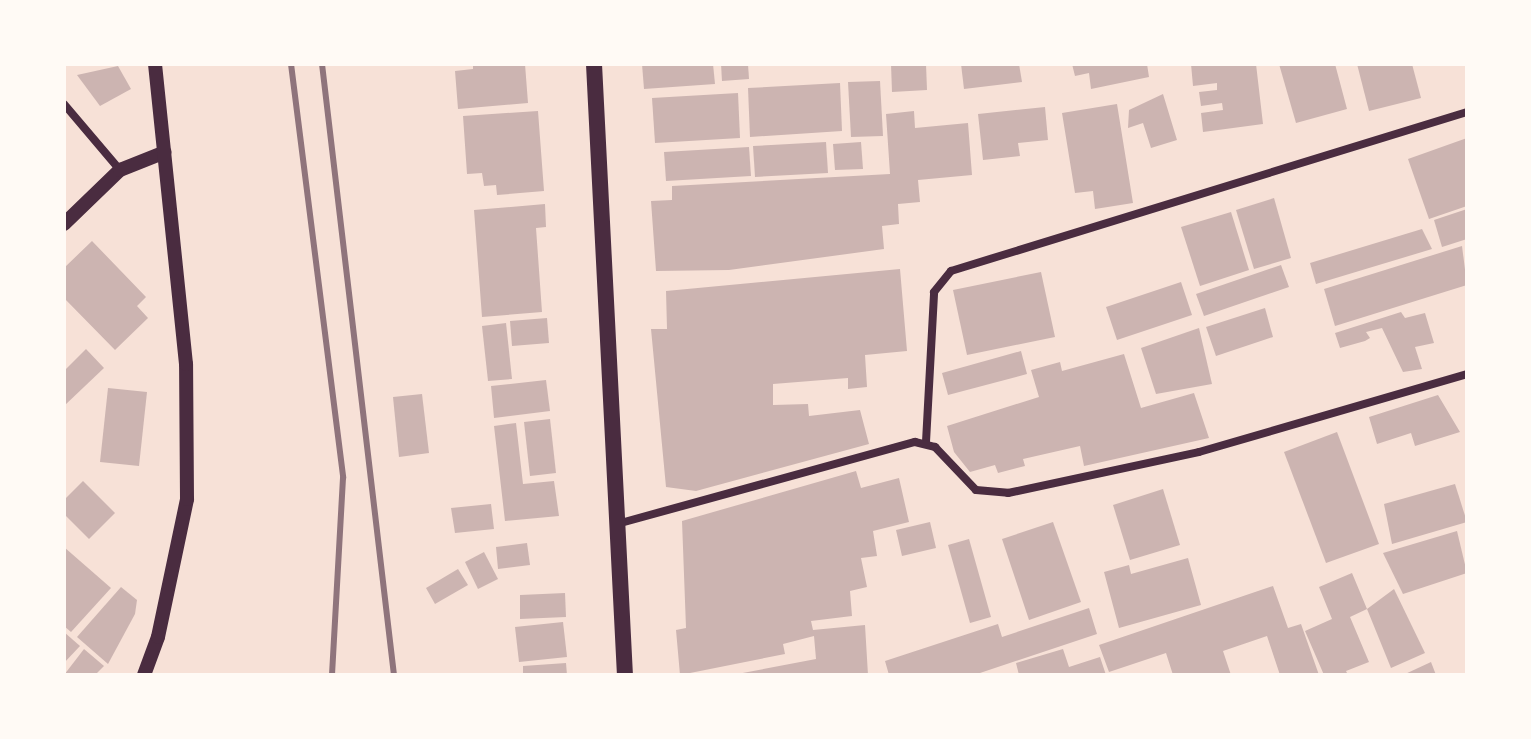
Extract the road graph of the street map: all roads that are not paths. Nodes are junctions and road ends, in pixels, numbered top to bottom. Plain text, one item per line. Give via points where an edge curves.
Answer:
1 (155, 64) edge
2 (594, 64) edge
3 (64, 104) edge
4 (1467, 112) edge
5 (165, 152) junction
6 (120, 170) junction
7 (64, 224) edge
8 (1467, 374) edge
9 (926, 442) junction
10 (617, 524) junction
11 (144, 675) edge
12 (625, 675) edge

1 - 5 street
2 - 10 main road
3 - 6 street
4 - 9 street via 951,271 934,292
5 - 6 street
5 - 11 street via 186,364 187,499 158,637
6 - 7 street
8 - 9 street via 1199,452 1008,493 976,490
9 - 10 street via 901,444
10 - 12 main road

